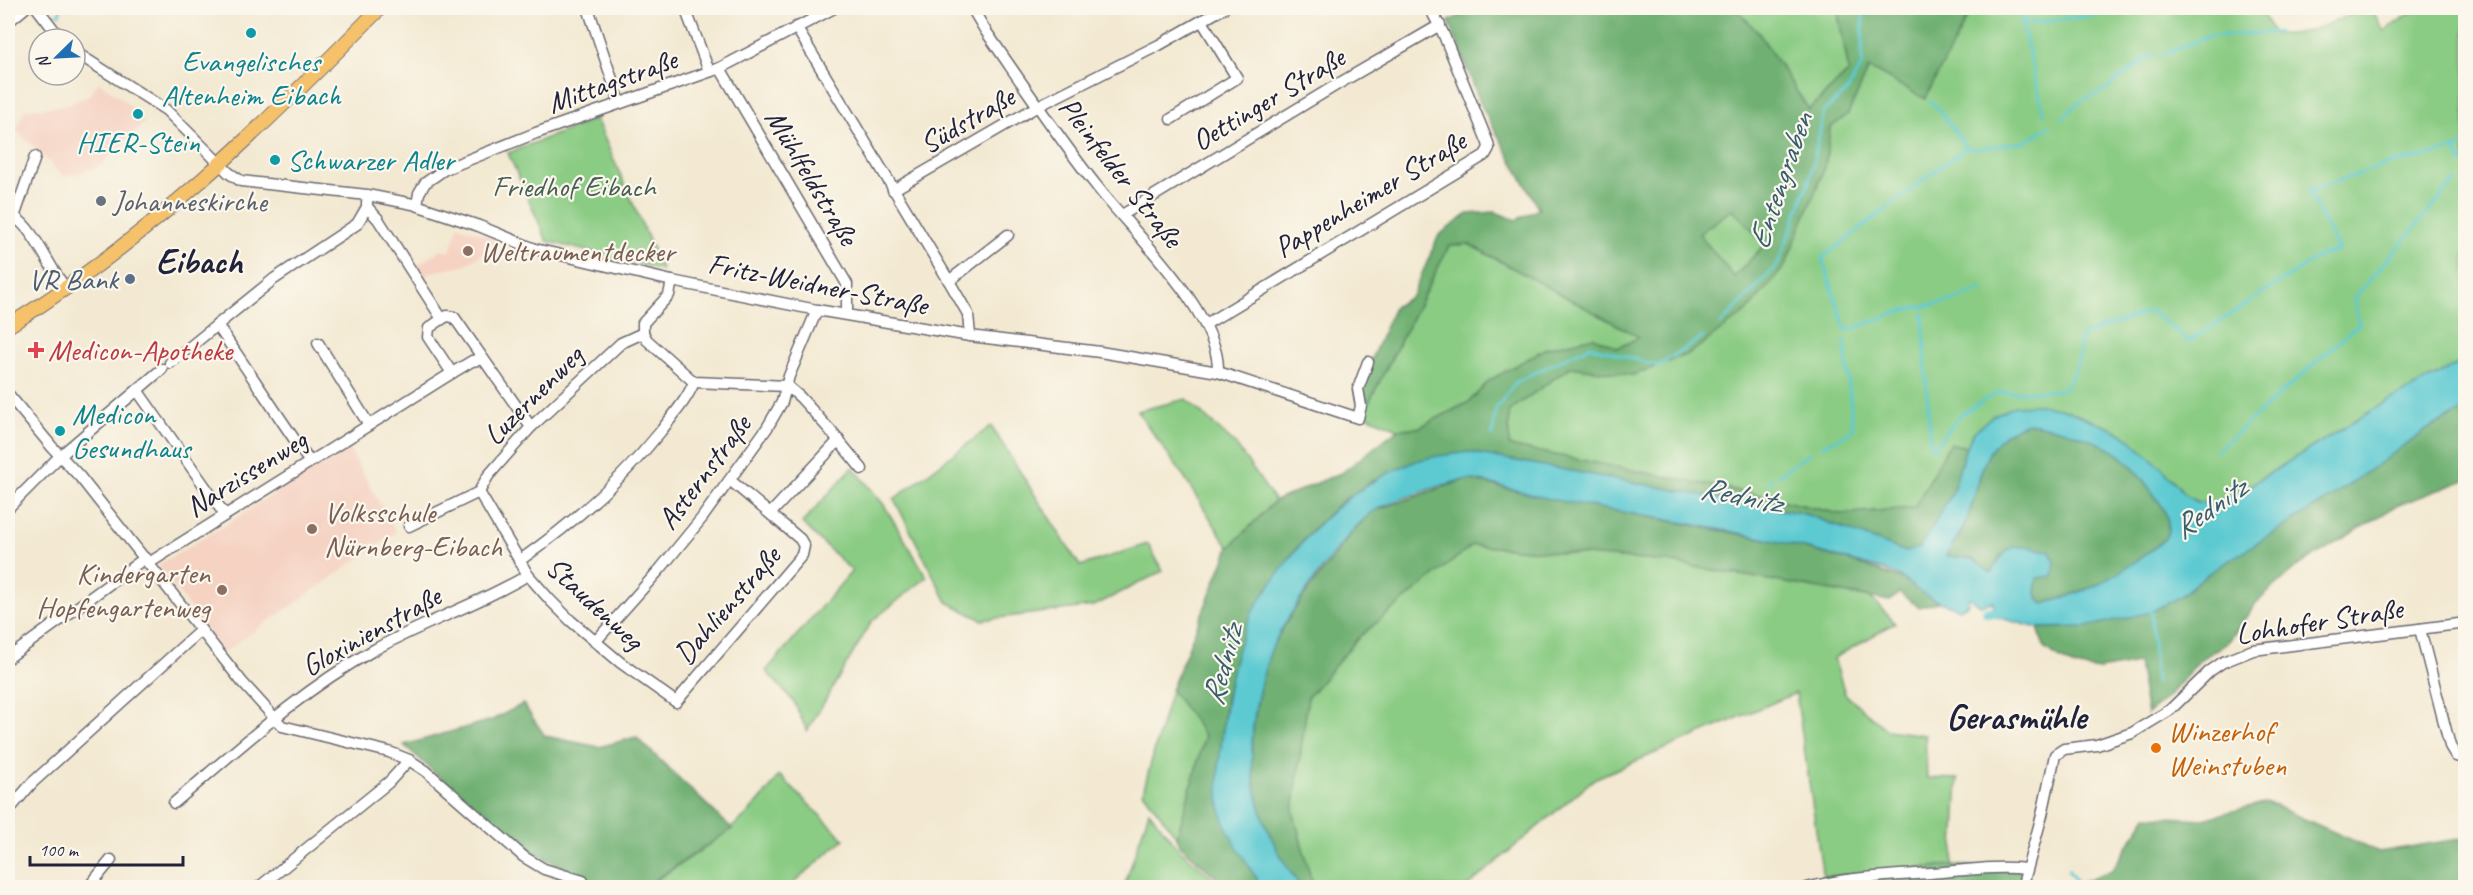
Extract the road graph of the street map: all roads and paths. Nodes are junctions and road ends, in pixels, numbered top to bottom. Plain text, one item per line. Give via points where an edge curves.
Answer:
1 (25, 8) edge
2 (37, 8) edge
3 (380, 8) edge
4 (588, 8) edge
5 (685, 8) edge
6 (834, 8) edge
7 (972, 8) edge
8 (1430, 8) edge
9 (1220, 9) edge
10 (1202, 21) junction
11 (8, 22) edge
12 (1440, 25) junction
13 (52, 27) edge
14 (796, 27) junction
15 (87, 60) edge
16 (714, 69) junction
17 (620, 103) junction
18 (1038, 106) junction
19 (1171, 119) dead end
20 (35, 158) dead end
21 (220, 165) junction
22 (893, 190) junction
23 (367, 195) junction
24 (417, 205) junction
25 (367, 207) junction
26 (1122, 215) junction
27 (1008, 236) dead end
28 (949, 280) junction
29 (672, 281) junction
30 (65, 287) junction
31 (817, 310) junction
32 (847, 314) junction
33 (442, 319) junction
34 (1206, 324) junction
35 (217, 325) junction
36 (8, 326) edge
37 (643, 333) junction
38 (970, 336) junction
39 (318, 343) dead end
40 (483, 359) junction
41 (1368, 362) dead end
42 (1218, 372) junction
43 (452, 373) junction
44 (694, 382) junction
45 (787, 386) junction
46 (137, 390) junction
47 (8, 394) edge
48 (369, 425) junction
49 (531, 427) junction
50 (839, 440) junction
51 (60, 456) junction
52 (309, 461) junction
53 (862, 469) dead end
54 (730, 481) junction
55 (479, 492) junction
56 (8, 508) edge
57 (771, 513) junction
58 (225, 514) junction
59 (409, 526) dead end
60 (147, 560) junction
61 (519, 561) junction
62 (528, 575) junction
63 (2466, 623) edge
64 (2420, 629) junction
65 (201, 630) junction
66 (595, 642) junction
67 (8, 658) edge
68 (676, 702) joint
69 (274, 718) junction
70 (2466, 759) edge
71 (409, 760) junction
72 (174, 803) dead end
73 (8, 810) edge
74 (111, 860) dead end
75 (2026, 869) junction
76 (583, 881) dead end
77 (88, 888) edge
78 (258, 888) edge
79 (1807, 888) edge
80 (2022, 888) edge

1 - 11 street
2 - 13 street
3 - 21 main road
4 - 17 street
5 - 16 street, Mühlfeldstraße
6 - 14 street, Mittagstraße
7 - 18 street, Pleinfelder Straße
8 - 12 street, Pappenheimer Straße
9 - 10 street, Südstraße
10 - 18 street, Südstraße
10 - 19 street via 1238,78
12 - 26 street, Oettinger Straße
12 - 34 street, Pappenheimer Straße via 1488,142 1485,156
14 - 16 street, Mittagstraße
14 - 22 street
15 - 21 street, Fritz-Weidner-Straße via 166,110
16 - 17 street, Mittagstraße
16 - 32 street, Mühlfeldstraße via 847,284
17 - 24 street, Mittagstraße via 445,169 425,183
18 - 22 street, Südstraße
18 - 26 street, Pleinfelder Straße
20 - 30 street via 14,217 25,223
21 - 23 street, Fritz-Weidner-Straße via 237,179 250,183
21 - 30 main road via 151,225
22 - 28 street
23 - 24 street, Fritz-Weidner-Straße
23 - 25 street
24 - 29 street, Fritz-Weidner-Straße via 536,249
25 - 33 street
25 - 35 street via 357,224 274,279
26 - 34 street, Pleinfelder Straße via 1154,251
27 - 28 street
28 - 38 street via 968,314
29 - 31 street, Fritz-Weidner-Straße
29 - 37 street via 669,295 643,323
30 - 36 main road
31 - 32 street, Fritz-Weidner-Straße
31 - 45 street, Asternstraße
32 - 38 street, Fritz-Weidner-Straße
33 - 40 street via 454,317
33 - 43 street via 429,328 428,337
34 - 42 street, Pleinfelder Straße via 1219,360
35 - 46 street
35 - 52 street
37 - 44 street
37 - 49 street, Luzernenweg via 621,343
38 - 42 street, Fritz-Weidner-Straße
39 - 48 street
40 - 43 street, Narzissenweg
40 - 49 street
41 - 42 street, Fritz-Weidner-Straße via 1358,389 1358,418
43 - 48 street, Narzissenweg
44 - 45 street
44 - 61 street via 673,416 614,483 574,521
45 - 50 street
45 - 54 street, Asternstraße via 767,428
46 - 51 street
46 - 58 street
47 - 51 street
48 - 52 street, Narzissenweg
49 - 55 street, Luzernenweg
50 - 53 street
50 - 57 street, Dahlienstraße
51 - 56 street
51 - 60 street
52 - 58 street, Narzissenweg
54 - 57 street, Dahlienstraße
54 - 66 street, Asternstraße via 661,568
55 - 59 street
55 - 61 street, Staudenweg
57 - 68 street, Dahlienstraße via 800,539 804,546 802,555
58 - 60 street, Narzissenweg
60 - 65 street
60 - 67 street, Narzissenweg
61 - 62 street, Staudenweg
62 - 66 street, Staudenweg
62 - 69 street, Gloxinienstraße via 502,591 440,616 374,650
63 - 64 street, Lohhofer Straße
64 - 70 street via 2450,746 2456,756
64 - 75 street, Lohhofer Straße via 2260,648 2240,654 2217,666 2170,710 2132,733 2097,745 2064,749 2055,755
65 - 69 street
65 - 73 street
66 - 68 street, Staudenweg
69 - 71 street via 282,726
69 - 72 street, Gloxinienstraße
71 - 76 street via 524,857 544,869
71 - 78 street via 389,782
74 - 77 street
75 - 79 street via 1827,882
75 - 80 street

